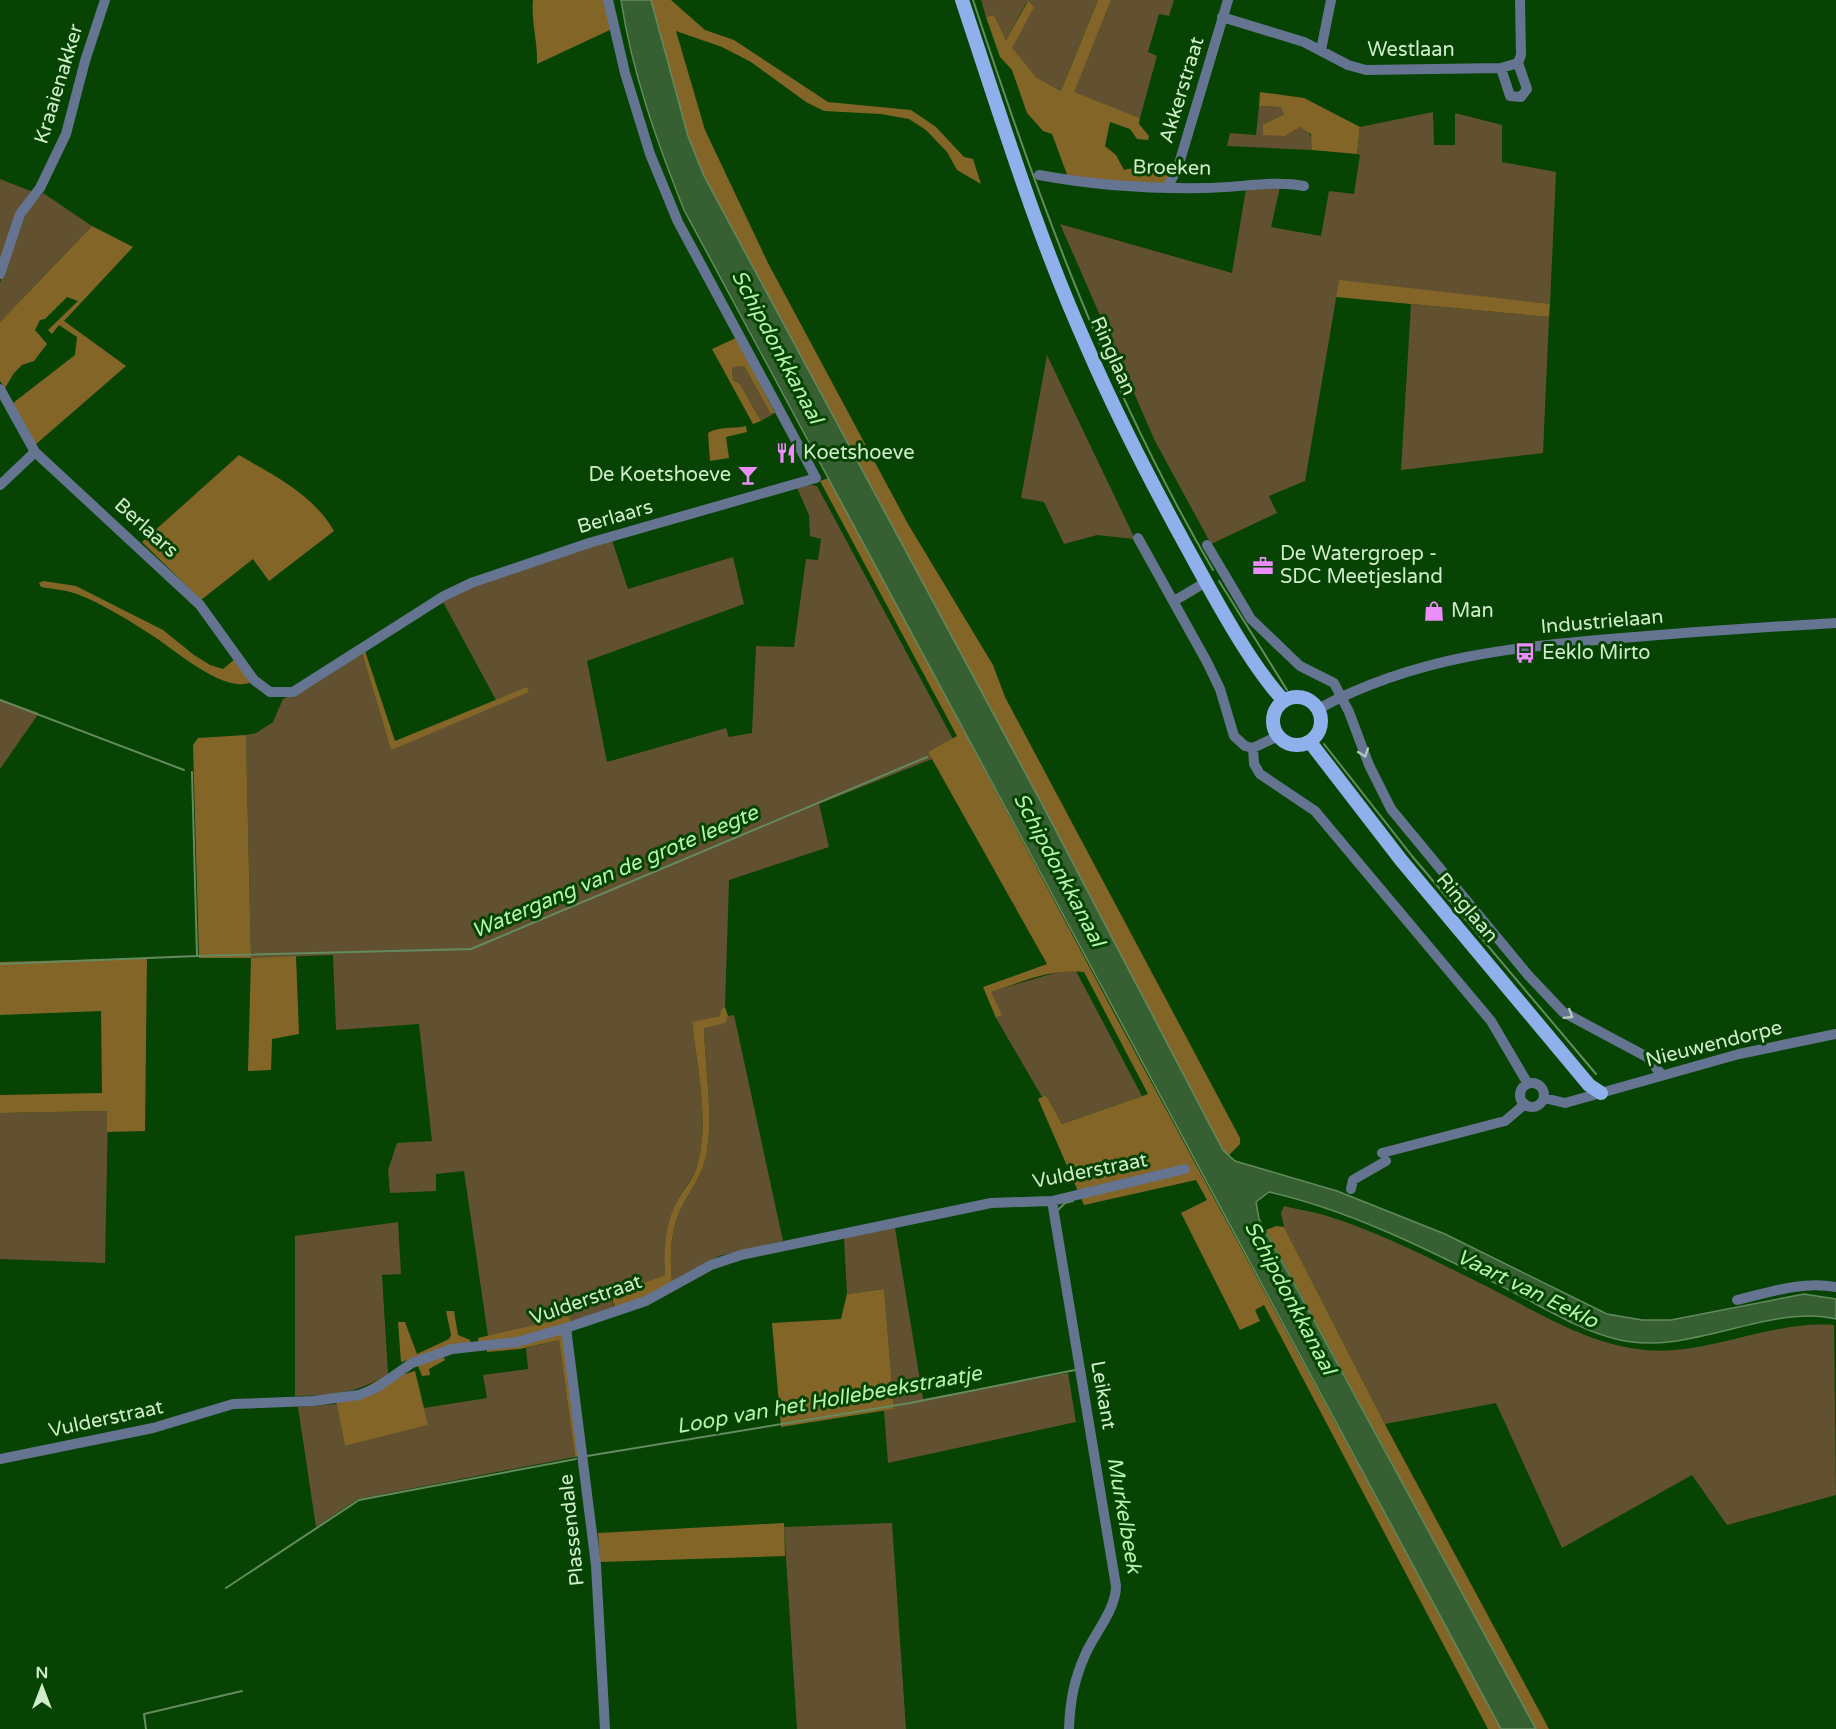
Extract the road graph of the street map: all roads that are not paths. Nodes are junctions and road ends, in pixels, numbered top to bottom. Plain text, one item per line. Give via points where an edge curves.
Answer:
1 (105, 0) edge
2 (608, 0) edge
3 (962, 0) edge
4 (1228, 0) edge
5 (1331, 0) edge
6 (1520, 0) edge
7 (1222, 18) junction
8 (1321, 50) junction
9 (1039, 175) dead end
10 (1304, 186) dead end
11 (1167, 188) junction
12 (0, 274) edge
13 (0, 388) edge
14 (35, 452) junction
15 (0, 485) edge
16 (1138, 538) dead end
17 (1207, 545) dead end
18 (1206, 582) junction
19 (1174, 601) junction
20 (1836, 623) edge
21 (1343, 698) junction
22 (1284, 700) junction
23 (1318, 709) junction
24 (1278, 736) junction
25 (1310, 742) junction
26 (1253, 748) junction
27 (1836, 1034) edge
28 (1662, 1075) junction
29 (1528, 1084) junction
30 (1601, 1093) junction
31 (1544, 1098) junction
32 (1525, 1104) junction
33 (1185, 1169) dead end
34 (1351, 1189) dead end
35 (1052, 1201) junction
36 (1836, 1287) edge
37 (1737, 1300) dead end
38 (566, 1328) junction
39 (0, 1459) edge
40 (605, 1729) edge
41 (1069, 1729) edge

1 - 12 street, Kraaienakker via 66,134 40,188 20,214
2 - 14 street, Berlaars via 650,154 678,222 816,478 589,543 471,583 404,621 301,689 276,694 254,680 200,605 175,579
3 - 18 main road, Ringlaan via 1028,198 1083,338 1136,452
4 - 7 street, Akkerstraat
5 - 8 street
6 - 8 street, Westlaan via 1521,55 1510,66 1366,70
7 - 8 street, Westlaan
7 - 11 street, Akkerstraat via 1178,167
9 - 11 street, Broeken via 1087,184
10 - 11 street, Broeken via 1284,183
13 - 14 street
14 - 15 street
16 - 19 street
17 - 21 street via 1251,619 1300,666 1334,683
18 - 19 street
18 - 22 main road, Ringlaan
19 - 26 street via 1220,689 1234,736
20 - 21 street, Industrielaan via 1525,646 1465,655
21 - 23 street, Industrielaan
21 -> 28 street, Ringlaan via 1391,809 1528,975 1563,1012 1647,1057
22 - 23 main road via 1305,698
22 - 24 main road via 1273,717
23 - 25 main road via 1321,726
24 - 25 main road via 1290,744
24 - 26 street
25 - 30 main road, Ringlaan via 1401,860 1589,1085
26 - 29 street via 1254,764 1260,774 1315,811 1491,1021
27 - 28 street, Nieuwendorpe
28 - 30 street, Nieuwendorpe
29 - 31 street via 1538,1084
29 - 32 street via 1521,1093
30 - 31 street, Nieuwendorpe via 1565,1103
31 - 32 street via 1538,1105
32 - 34 street via 1505,1121 1384,1157 1353,1180
33 - 35 street, Vulderstraat
35 - 38 street, Vulderstraat via 991,1203 741,1255 711,1265 646,1301
35 - 41 street, Leikant via 1116,1586 1115,1597 1086,1652 1071,1693
36 - 37 street via 1797,1285
38 - 39 street, Vulderstraat via 517,1342 452,1349 412,1363 360,1395 233,1404 153,1428
38 - 40 street, Plassendale via 596,1565

